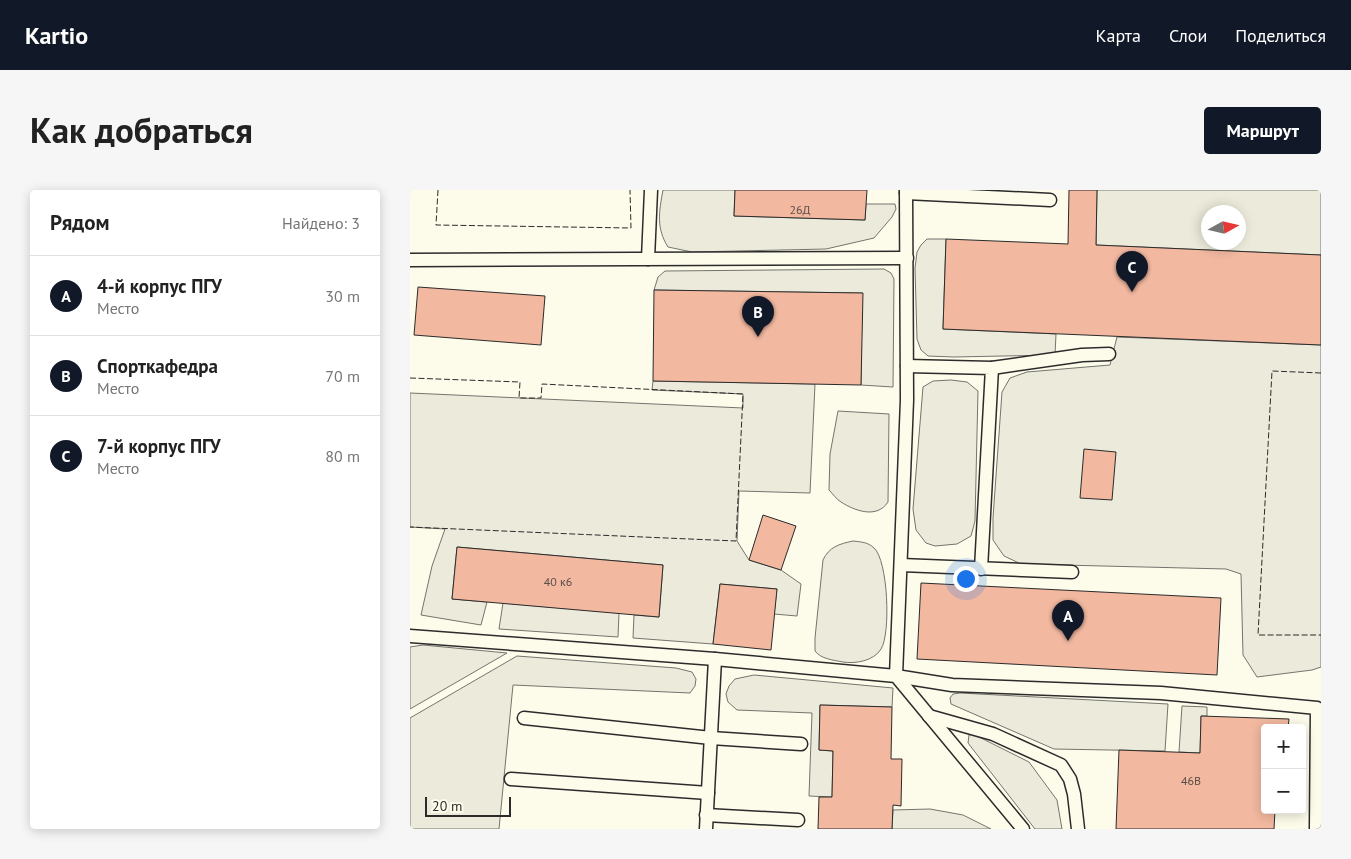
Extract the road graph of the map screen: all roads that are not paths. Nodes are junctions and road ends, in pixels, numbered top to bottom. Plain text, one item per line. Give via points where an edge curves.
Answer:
1 (651, 190) edge
2 (906, 191) edge
3 (1050, 200) dead end
4 (907, 258) junction
5 (648, 259) junction
6 (410, 260) edge
7 (1110, 354) dead end
8 (907, 366) junction
9 (992, 368) junction
10 (901, 565) junction
11 (981, 569) junction
12 (1072, 572) dead end
13 (410, 636) edge
14 (715, 659) junction
15 (896, 676) junction
16 (929, 716) junction
17 (524, 718) dead end
18 (711, 738) junction
19 (801, 744) dead end
20 (511, 779) dead end
21 (708, 793) junction
22 (706, 815) junction
23 (798, 820) dead end
24 (706, 829) edge
25 (1023, 829) edge
26 (1078, 829) edge
27 (1316, 829) edge

1 - 5 lane
2 - 3 lane
2 - 4 lane
4 - 5 lane
4 - 8 lane
5 - 6 lane
7 - 9 lane
8 - 9 lane
8 - 10 lane
9 - 11 lane
10 - 11 lane
10 - 15 lane
11 - 12 lane
13 - 14 lane
14 - 15 lane
14 - 18 lane
15 - 16 lane
15 - 27 lane via 952,685 1161,693 1317,708
16 - 25 lane
16 - 26 lane via 993,734 1061,765 1072,786
17 - 18 lane
18 - 19 lane
18 - 21 lane
20 - 21 lane
21 - 22 lane
22 - 23 lane
22 - 24 lane

